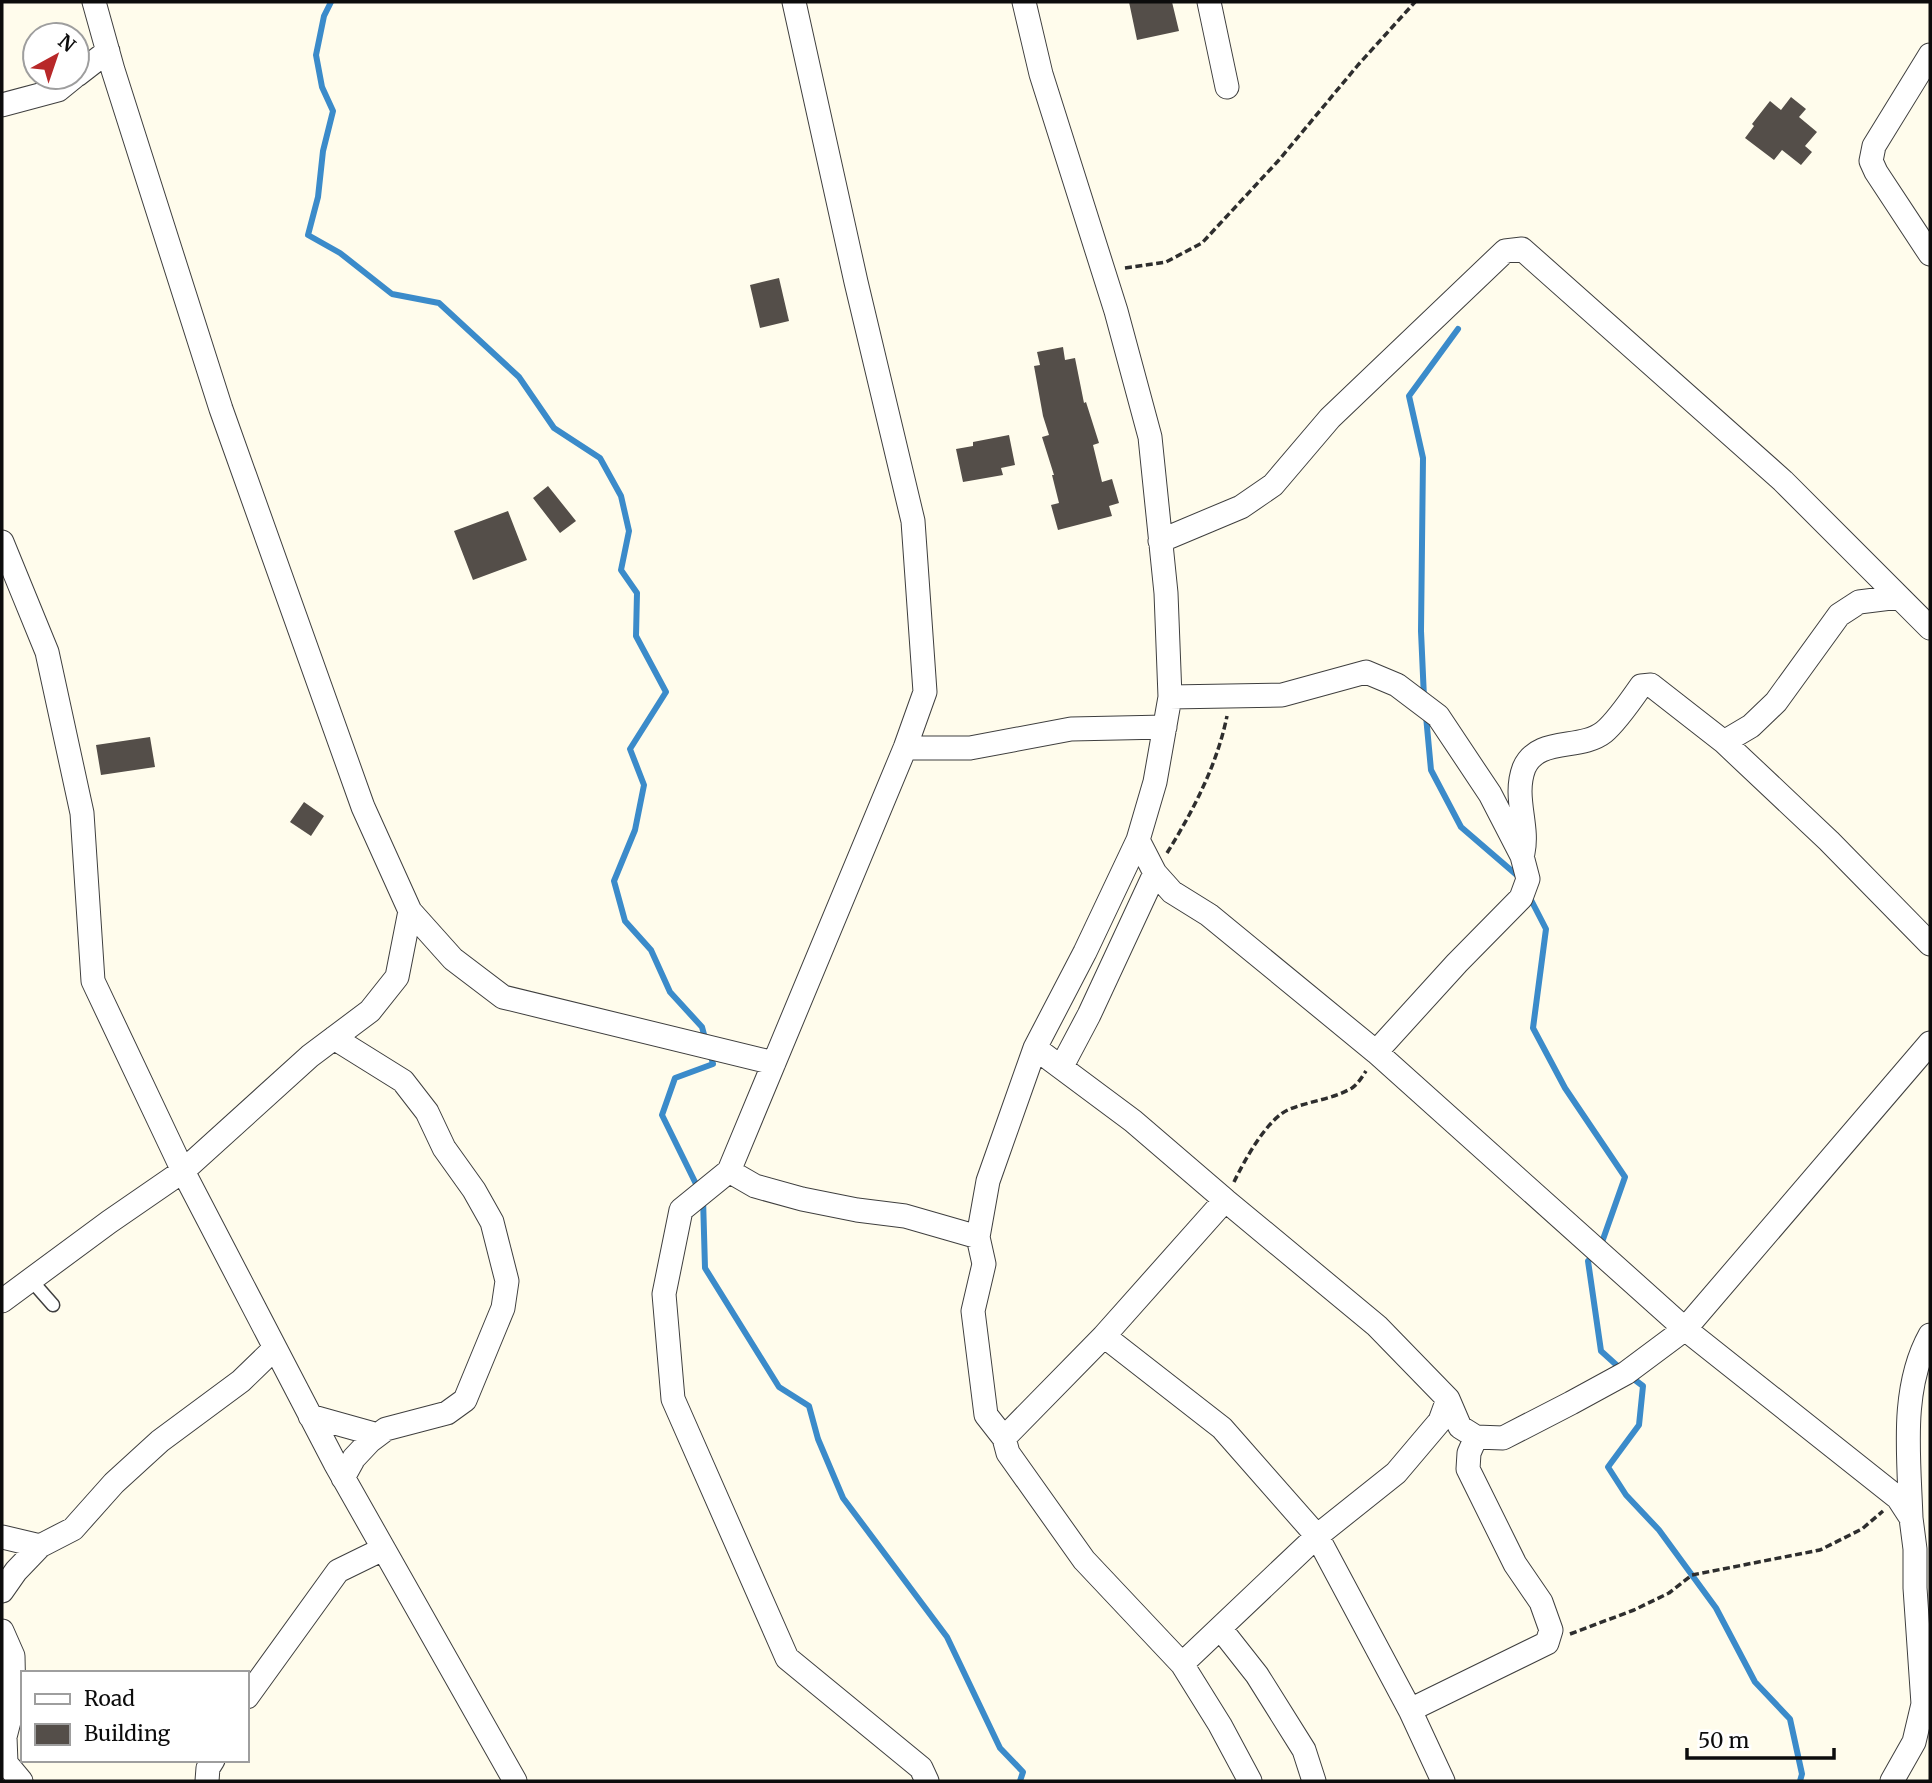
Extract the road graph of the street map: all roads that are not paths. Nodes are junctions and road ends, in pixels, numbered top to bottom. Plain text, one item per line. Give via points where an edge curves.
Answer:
1 (94, 2) edge
2 (794, 2) edge
3 (1024, 2) edge
4 (1209, 2) edge
5 (108, 51) junction
6 (1930, 55) edge
7 (91, 64) edge
8 (1227, 87) dead end
9 (54, 91) edge
10 (2, 105) edge
11 (1930, 254) edge
12 (1160, 541) junction
13 (2, 542) edge
14 (1899, 597) junction
15 (1930, 628) edge
16 (1170, 697) junction
17 (1165, 727) junction
18 (1724, 742) junction
19 (905, 748) junction
20 (1138, 840) junction
21 (1522, 856) junction
22 (1155, 873) junction
23 (410, 911) junction
24 (1926, 931) edge
25 (334, 1038) junction
26 (1930, 1043) edge
27 (1035, 1048) junction
28 (1376, 1052) junction
29 (774, 1063) junction
30 (1062, 1066) junction
31 (183, 1171) junction
32 (729, 1171) junction
33 (1226, 1199) junction
34 (978, 1237) junction
35 (31, 1280) junction
36 (2, 1301) edge
37 (53, 1306) dead end
38 (1685, 1329) junction
39 (1930, 1335) edge
40 (1104, 1336) junction
41 (275, 1348) junction
42 (1448, 1399) junction
43 (310, 1416) junction
44 (378, 1435) junction
45 (1476, 1437) junction
46 (1004, 1438) junction
47 (343, 1478) junction
48 (1911, 1518) junction
49 (1317, 1536) junction
50 (2, 1538) edge
51 (40, 1546) junction
52 (383, 1549) junction
53 (16, 1571) junction
54 (2, 1591) edge
55 (1220, 1628) junction
56 (2, 1631) edge
57 (1182, 1664) junction
58 (248, 1696) edge
59 (1410, 1710) junction
60 (212, 1762) edge
61 (1891, 1780) edge
62 (21, 1781) edge
63 (207, 1781) edge
64 (515, 1781) edge
65 (927, 1781) edge
66 (1250, 1781) edge
67 (1314, 1781) edge
68 (1443, 1781) edge

1 - 5 street
2 - 19 street via 913,521 925,692
3 - 12 street via 1041,74 1104,271 1150,437
4 - 8 street
5 - 7 street
5 - 23 street via 221,409 363,807
6 - 11 street via 1874,146 1871,161
9 - 10 street
12 - 14 street via 1241,507 1273,485 1330,418 1505,251 1522,249 1783,481
12 - 16 street
13 - 31 street via 47,652 82,813 93,981
14 - 15 street
14 - 18 street via 1859,602 1839,615 1776,702 1751,726
16 - 17 street
16 - 21 street via 1282,695 1366,672 1397,685 1438,716 1490,794
17 - 19 street via 1071,729 970,748
17 - 20 street
18 - 21 street via 1651,685 1641,687 1605,732 1536,753 1525,767 1519,796 1526,839
18 - 24 street
19 - 29 street
20 - 22 street
20 - 27 street
21 - 28 street via 1528,879 1521,898
22 - 28 street via 1172,892 1209,915
22 - 30 street
23 - 25 street via 397,977 370,1011
23 - 29 street via 453,959 503,997
25 - 31 street
25 - 44 street via 403,1081 427,1112 444,1148 492,1222 507,1281 503,1308 465,1400 447,1413
26 - 38 street
27 - 30 street
27 - 34 street via 988,1181
28 - 38 street
29 - 32 street
30 - 33 street
31 - 35 street
31 - 41 street
32 - 34 street via 755,1186 802,1199 905,1216
32 - 65 street via 681,1210 664,1294 673,1399 787,1658 921,1768
33 - 40 street
33 - 42 street via 1377,1326
34 - 46 street via 984,1264 973,1311 981,1387 986,1415
35 - 36 street
35 - 37 lane
38 - 45 street via 1626,1373 1571,1403 1503,1438
38 - 48 street via 1898,1498
39 - 48 street via 1919,1356 1908,1419
40 - 46 street
40 - 49 street via 1222,1428
41 - 43 street
41 - 51 street via 241,1381 160,1441 114,1483 74,1529
42 - 45 street via 1460,1427
42 - 49 street via 1440,1421 1396,1473
43 - 44 street
43 - 47 street
44 - 47 street via 354,1458
45 - 59 street via 1468,1469 1515,1564 1541,1602 1551,1630 1547,1643
46 - 57 street via 1008,1453 1084,1560
47 - 52 street
48 - 61 street via 1923,1704 1914,1742
49 - 55 street
49 - 59 street
50 - 51 street
50 - 53 street via 13,1553
51 - 53 street
52 - 58 street via 338,1571
52 - 64 street
53 - 54 street
55 - 57 street
55 - 67 street via 1257,1675 1304,1751
56 - 62 street via 13,1656 14,1702 5,1737 6,1763
57 - 66 street
59 - 68 street
60 - 63 street

